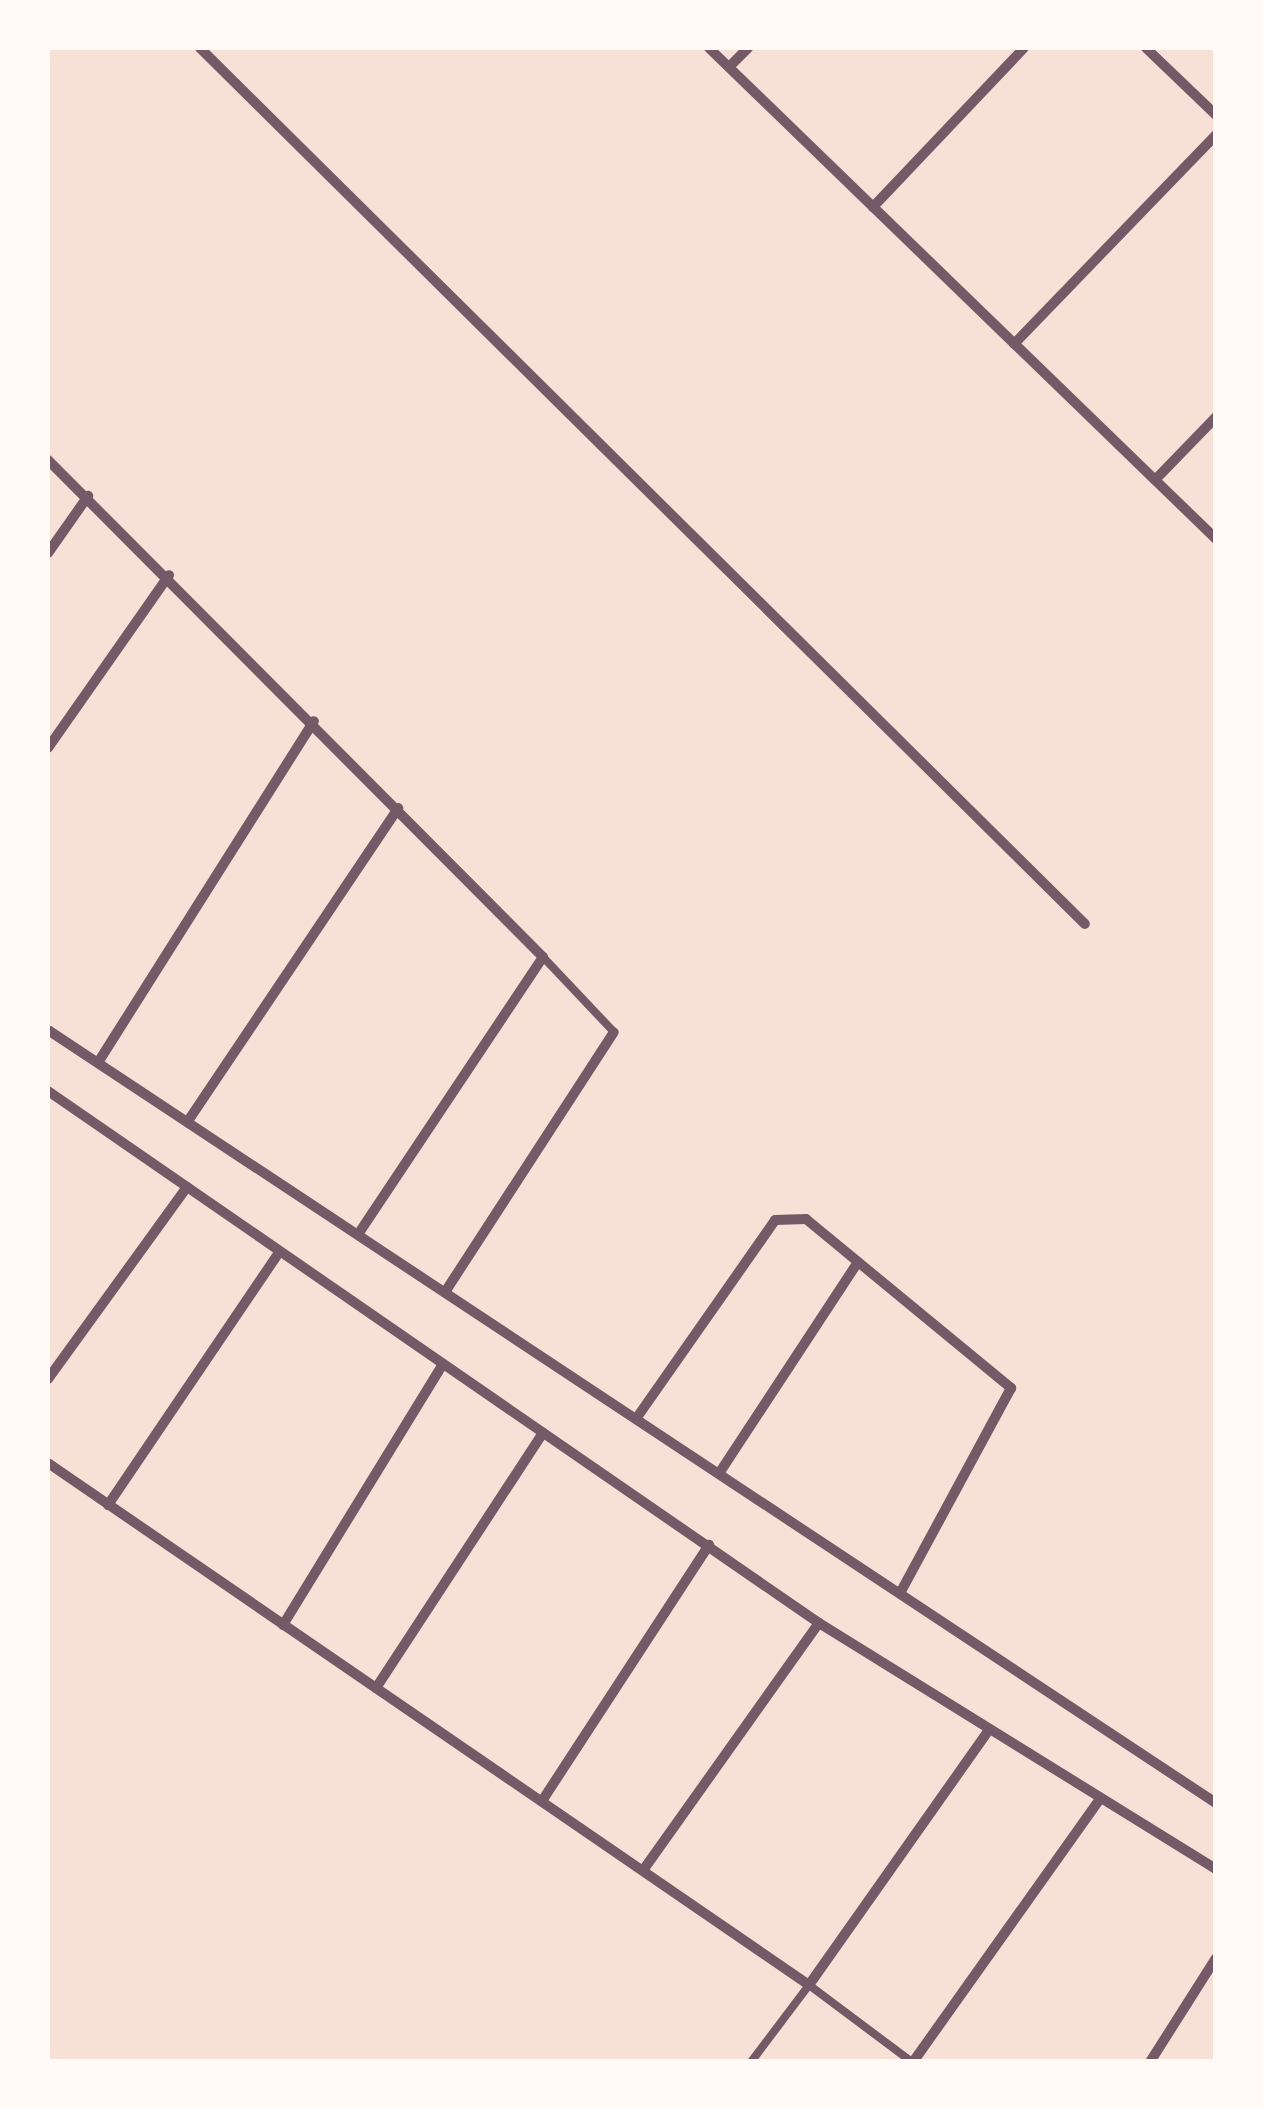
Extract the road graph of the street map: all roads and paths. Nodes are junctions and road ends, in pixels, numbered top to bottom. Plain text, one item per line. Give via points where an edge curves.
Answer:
1 (200, 48) edge
2 (709, 48) edge
3 (748, 48) edge
4 (1024, 48) edge
5 (1146, 48) edge
6 (729, 68) junction
7 (1216, 114) edge
8 (1216, 134) edge
9 (872, 206) junction
10 (1014, 344) junction
11 (1216, 418) edge
12 (48, 460) edge
13 (1155, 480) junction
14 (88, 496) junction
15 (1216, 539) edge
16 (48, 553) edge
17 (169, 575) junction
18 (314, 721) junction
19 (48, 748) edge
20 (398, 808) junction
21 (1084, 924) dead end
22 (543, 957) junction
23 (48, 1030) edge
24 (614, 1032) joint
25 (99, 1062) junction
26 (48, 1091) edge
27 (188, 1121) junction
28 (188, 1188) junction
29 (360, 1233) junction
30 (278, 1252) junction
31 (858, 1262) junction
32 (446, 1289) junction
33 (443, 1364) junction
34 (48, 1379) edge
35 (638, 1416) junction
36 (544, 1433) junction
37 (48, 1464) edge
38 (720, 1472) junction
39 (108, 1504) junction
40 (709, 1546) junction
41 (900, 1593) junction
42 (819, 1623) junction
43 (284, 1625) junction
44 (376, 1688) junction
45 (988, 1731) junction
46 (1099, 1800) junction
47 (542, 1801) junction
48 (1216, 1803) edge
49 (644, 1869) junction
50 (1216, 1870) edge
51 (1216, 1958) edge
52 (809, 1984) junction
53 (751, 2062) edge
54 (913, 2062) edge
55 (1150, 2062) edge

1 - 21 street
2 - 6 street
3 - 6 street
4 - 9 street
5 - 7 street
6 - 9 street
8 - 10 street
9 - 10 street
10 - 13 street
11 - 13 street
12 - 14 street
13 - 15 street
14 - 16 street
14 - 17 street
17 - 18 street
17 - 19 street
18 - 20 street
18 - 25 street
20 - 22 street
20 - 27 street
22 - 24 lane
22 - 29 street
23 - 25 street
24 - 32 street
25 - 27 street
26 - 28 street
27 - 29 street
28 - 30 street
28 - 34 street
29 - 32 street
30 - 33 street
30 - 39 street
31 - 35 street via 806,1219 775,1220
31 - 38 street
31 - 41 street via 1010,1388
32 - 35 street
33 - 36 street
33 - 43 street
35 - 38 street
36 - 40 street
36 - 44 street
37 - 39 street
38 - 41 street
39 - 43 street
40 - 42 street
40 - 47 street
41 - 48 street
42 - 45 street
42 - 49 street
43 - 44 street
44 - 47 street
45 - 46 street
45 - 52 street
46 - 50 street
46 - 54 street
47 - 49 street
49 - 52 street
51 - 55 street
52 - 53 lane
52 - 54 lane

